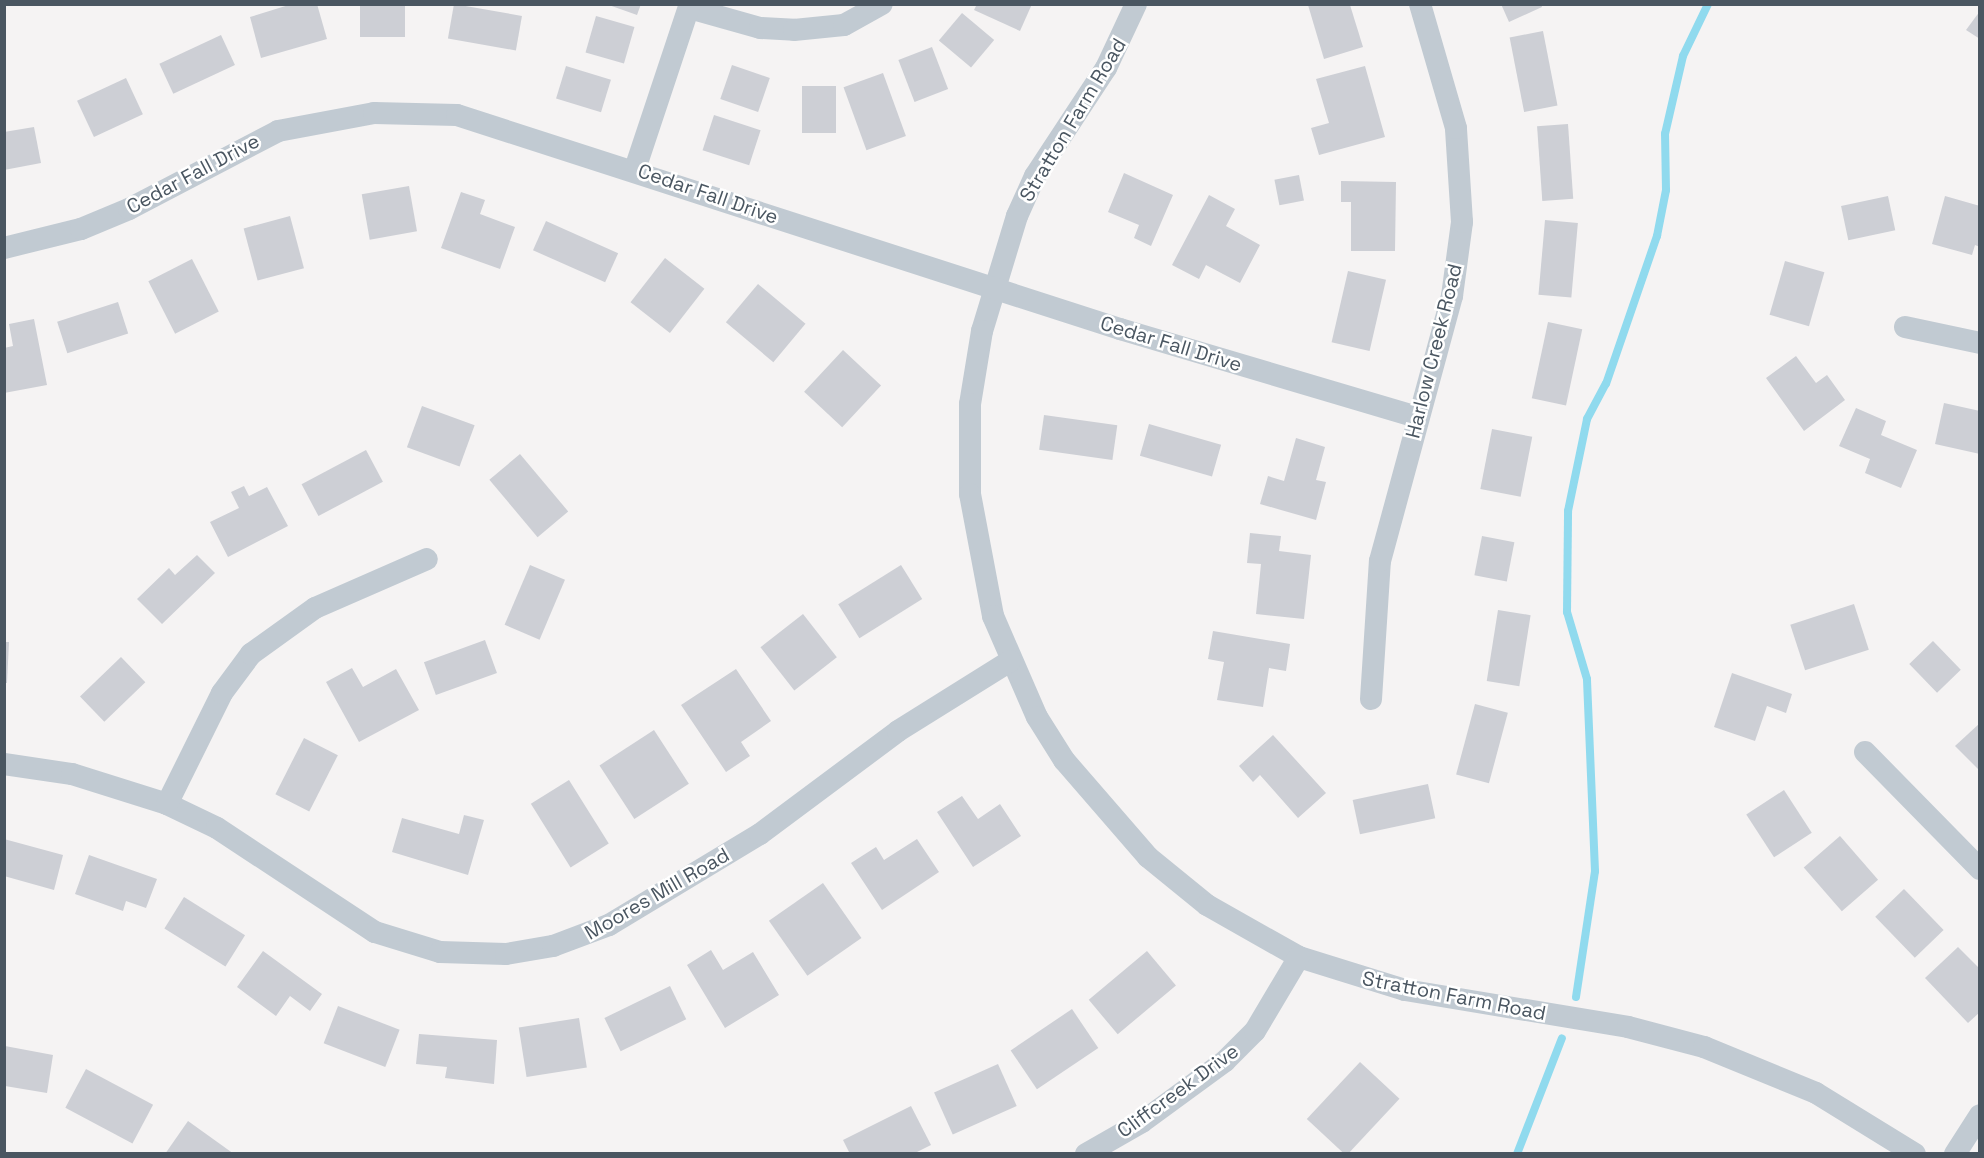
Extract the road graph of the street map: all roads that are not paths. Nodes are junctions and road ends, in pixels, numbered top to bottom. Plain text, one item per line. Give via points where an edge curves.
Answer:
1 (882, 4) edge
2 (1136, 4) edge
3 (1420, 4) edge
4 (690, 6) edge
5 (635, 169) junction
6 (4, 248) edge
7 (994, 288) junction
8 (1905, 327) dead end
9 (1980, 343) edge
10 (1418, 417) junction
11 (427, 559) dead end
12 (1010, 661) junction
13 (1371, 699) dead end
14 (1865, 752) dead end
15 (4, 764) edge
16 (167, 804) junction
17 (1980, 869) edge
18 (1299, 957) junction
19 (1980, 1115) edge
20 (1086, 1154) edge
21 (1915, 1154) edge
22 (1955, 1154) edge

1 - 4 street via 844,25 794,30 760,28
2 - 7 street, Stratton Farm Road via 1106,68 1035,176
3 - 10 street, Harlow Creek Road via 1456,128 1462,222 1452,296
4 - 5 street
5 - 6 street, Cedar Fall Drive via 458,115 374,113 278,131 129,209 81,229
5 - 7 street, Cedar Fall Drive
7 - 10 street, Cedar Fall Drive
7 - 12 street, Stratton Farm Road via 970,404 970,494 981,565
8 - 9 street
10 - 13 street, Harlow Creek Road via 1380,561
11 - 16 street via 315,608 251,654 222,693
12 - 16 street, Moores Mill Road via 898,731 760,834 618,920 574,940 515,953 440,952 375,932 217,828
12 - 18 street, Stratton Farm Road via 1064,760 1149,857 1207,905
14 - 17 street
15 - 16 street, Moores Mill Road via 72,774
18 - 20 street, Cliffcreek Drive via 1255,1031 1225,1061 1142,1122
18 - 21 street, Stratton Farm Road via 1405,990 1628,1027 1704,1047 1816,1093
19 - 22 street

